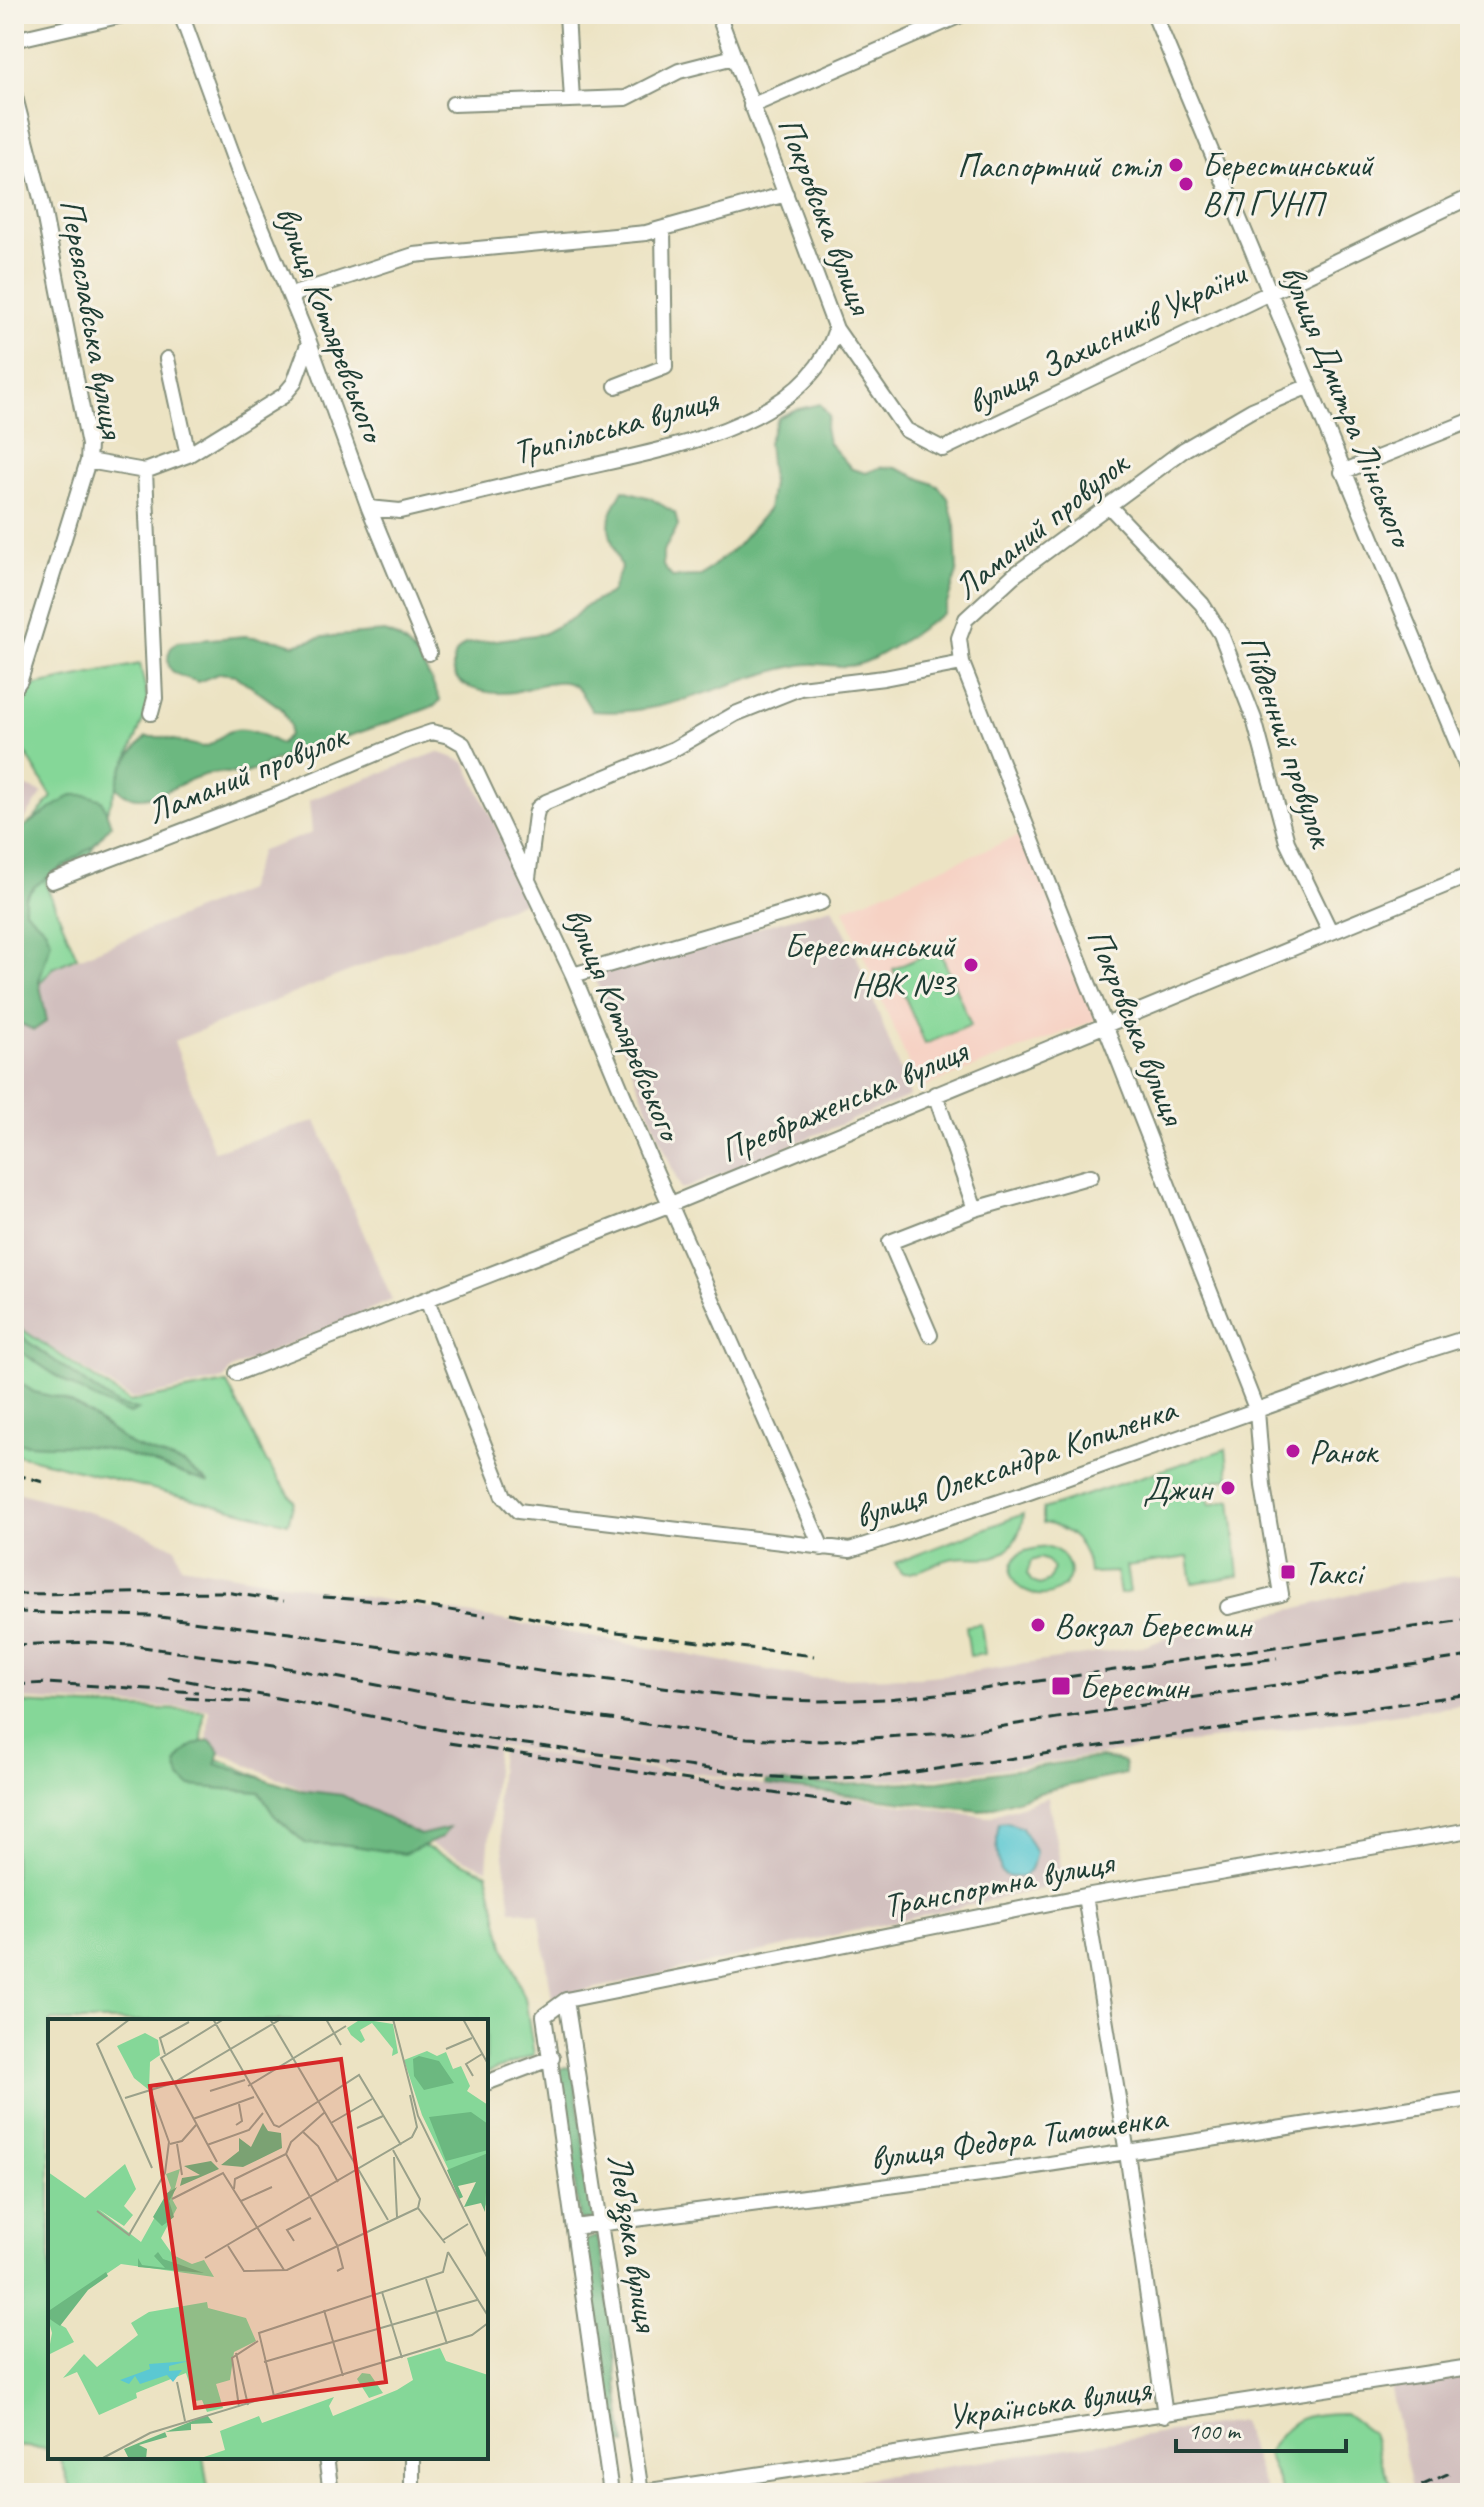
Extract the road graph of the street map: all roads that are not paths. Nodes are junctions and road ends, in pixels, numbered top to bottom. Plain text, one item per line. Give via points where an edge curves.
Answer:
1 (127, 14) edge
2 (181, 14) edge
3 (567, 14) edge
4 (718, 14) edge
5 (963, 14) edge
6 (1154, 14) edge
7 (14, 40) edge
8 (734, 57) junction
9 (14, 93) edge
10 (572, 100) junction
11 (453, 104) dead end
12 (751, 106) junction
13 (786, 194) junction
14 (1470, 197) edge
15 (663, 229) junction
16 (1270, 291) junction
17 (291, 295) junction
18 (836, 329) junction
19 (309, 342) junction
20 (167, 359) dead end
21 (616, 386) dead end
22 (1309, 386) junction
23 (1470, 421) edge
24 (943, 449) joint
25 (188, 455) junction
26 (88, 461) junction
27 (145, 471) junction
28 (1342, 472) junction
29 (1109, 506) junction
30 (369, 508) junction
31 (429, 653) dead end
32 (962, 663) junction
33 (14, 689) edge
34 (151, 713) dead end
35 (463, 744) joint
36 (1470, 774) edge
37 (1470, 875) edge
38 (528, 878) junction
39 (52, 881) dead end
40 (822, 902) dead end
41 (1330, 931) junction
42 (573, 975) junction
43 (1105, 1024) junction
44 (935, 1094) junction
45 (1091, 1176) dead end
46 (671, 1204) junction
47 (975, 1209) junction
48 (427, 1300) junction
49 (930, 1335) dead end
50 (1470, 1337) edge
51 (237, 1373) dead end
52 (1257, 1411) junction
53 (822, 1548) junction
54 (1228, 1607) dead end
55 (1470, 1830) edge
56 (1085, 1896) junction
57 (566, 2000) junction
58 (544, 2016) joint
59 (552, 2058) junction
60 (488, 2082) edge
61 (1470, 2099) edge
62 (1127, 2153) junction
63 (602, 2224) junction
64 (574, 2227) junction
65 (1470, 2367) edge
66 (1165, 2415) junction
67 (326, 2459) edge
68 (412, 2459) edge
69 (331, 2493) edge
70 (412, 2493) edge
71 (611, 2493) edge
72 (639, 2493) edge

1 - 7 street
2 - 17 street, вулиця Котляревського
3 - 10 street
4 - 8 street, Покровська вулиця
5 - 12 street
6 - 16 street, вулиця Дмитра Лінського
8 - 10 street via 679,71 626,98
8 - 12 street, Покровська вулиця
9 - 26 street, Переяславська вулиця via 41,198
10 - 11 street
12 - 13 street, Покровська вулиця
13 - 15 street
13 - 18 street, Покровська вулиця
14 - 16 street, вулиця Захисників України
15 - 17 street via 414,255
15 - 21 street via 665,367
16 - 22 street, вулиця Дмитра Лінського
16 - 24 street, вулиця Захисників України
17 - 19 street, вулиця Котляревського
18 - 24 street, Покровська вулиця via 906,430
18 - 30 street, Трипільська вулиця via 818,367 794,388 769,409 707,438 400,511
19 - 25 street via 294,383 283,396
19 - 30 street, вулиця Котляревського
20 - 25 street
22 - 28 street, вулиця Дмитра Лінського
22 - 29 street, Ламаний провулок via 1252,410 1185,449
23 - 28 street
25 - 27 street
26 - 27 street
26 - 33 street, Переяславська вулиця
27 - 34 street via 155,698
28 - 36 street, вулиця Дмитра Лінського
29 - 32 street, Ламаний провулок via 1013,576 966,619 959,638
29 - 41 street, Південний провулок via 1202,604 1221,634 1254,719 1287,842
30 - 31 street, вулиця Котляревського
32 - 38 street via 800,688 735,714 674,749 546,802 536,815
32 - 43 street, Покровська вулиця
35 - 38 street, вулиця Котляревського
35 - 39 street, Ламаний провулок via 432,732 408,740
37 - 41 street, Преображенська вулиця
38 - 42 street, вулиця Котляревського
40 - 42 street
41 - 43 street, Преображенська вулиця
42 - 46 street, вулиця Котляревського
43 - 44 street, Преображенська вулиця
43 - 52 street, Покровська вулиця
44 - 46 street, Преображенська вулиця
44 - 47 street
45 - 47 street
46 - 48 street, Преображенська вулиця
46 - 53 street, вулиця Котляревського
47 - 49 street via 890,1242
48 - 51 street, Преображенська вулиця
48 - 53 street, вулиця Олександра Копиленка via 504,1496 518,1511
50 - 52 street, вулиця Олександра Копиленка
52 - 53 street, вулиця Олександра Копиленка via 850,1550
52 - 54 street, Покровська вулиця via 1281,1594
55 - 56 street, Транспортна вулиця
56 - 57 street, Транспортна вулиця
56 - 62 street
57 - 58 street, Транспортна вулиця
57 - 63 street, Леб'язька вулиця
58 - 59 street, Леб'язька вулиця
59 - 60 street
59 - 64 street, Леб'язька вулиця
61 - 62 street, вулиця Федора Тимошенка
62 - 63 street, вулиця Федора Тимошенка
62 - 66 street
63 - 64 street, вулиця Федора Тимошенка
63 - 72 street, Леб'язька вулиця
64 - 71 street, Леб'язька вулиця
65 - 66 street, Українська вулиця
66 - 72 street, Українська вулиця
67 - 69 street
68 - 70 street

